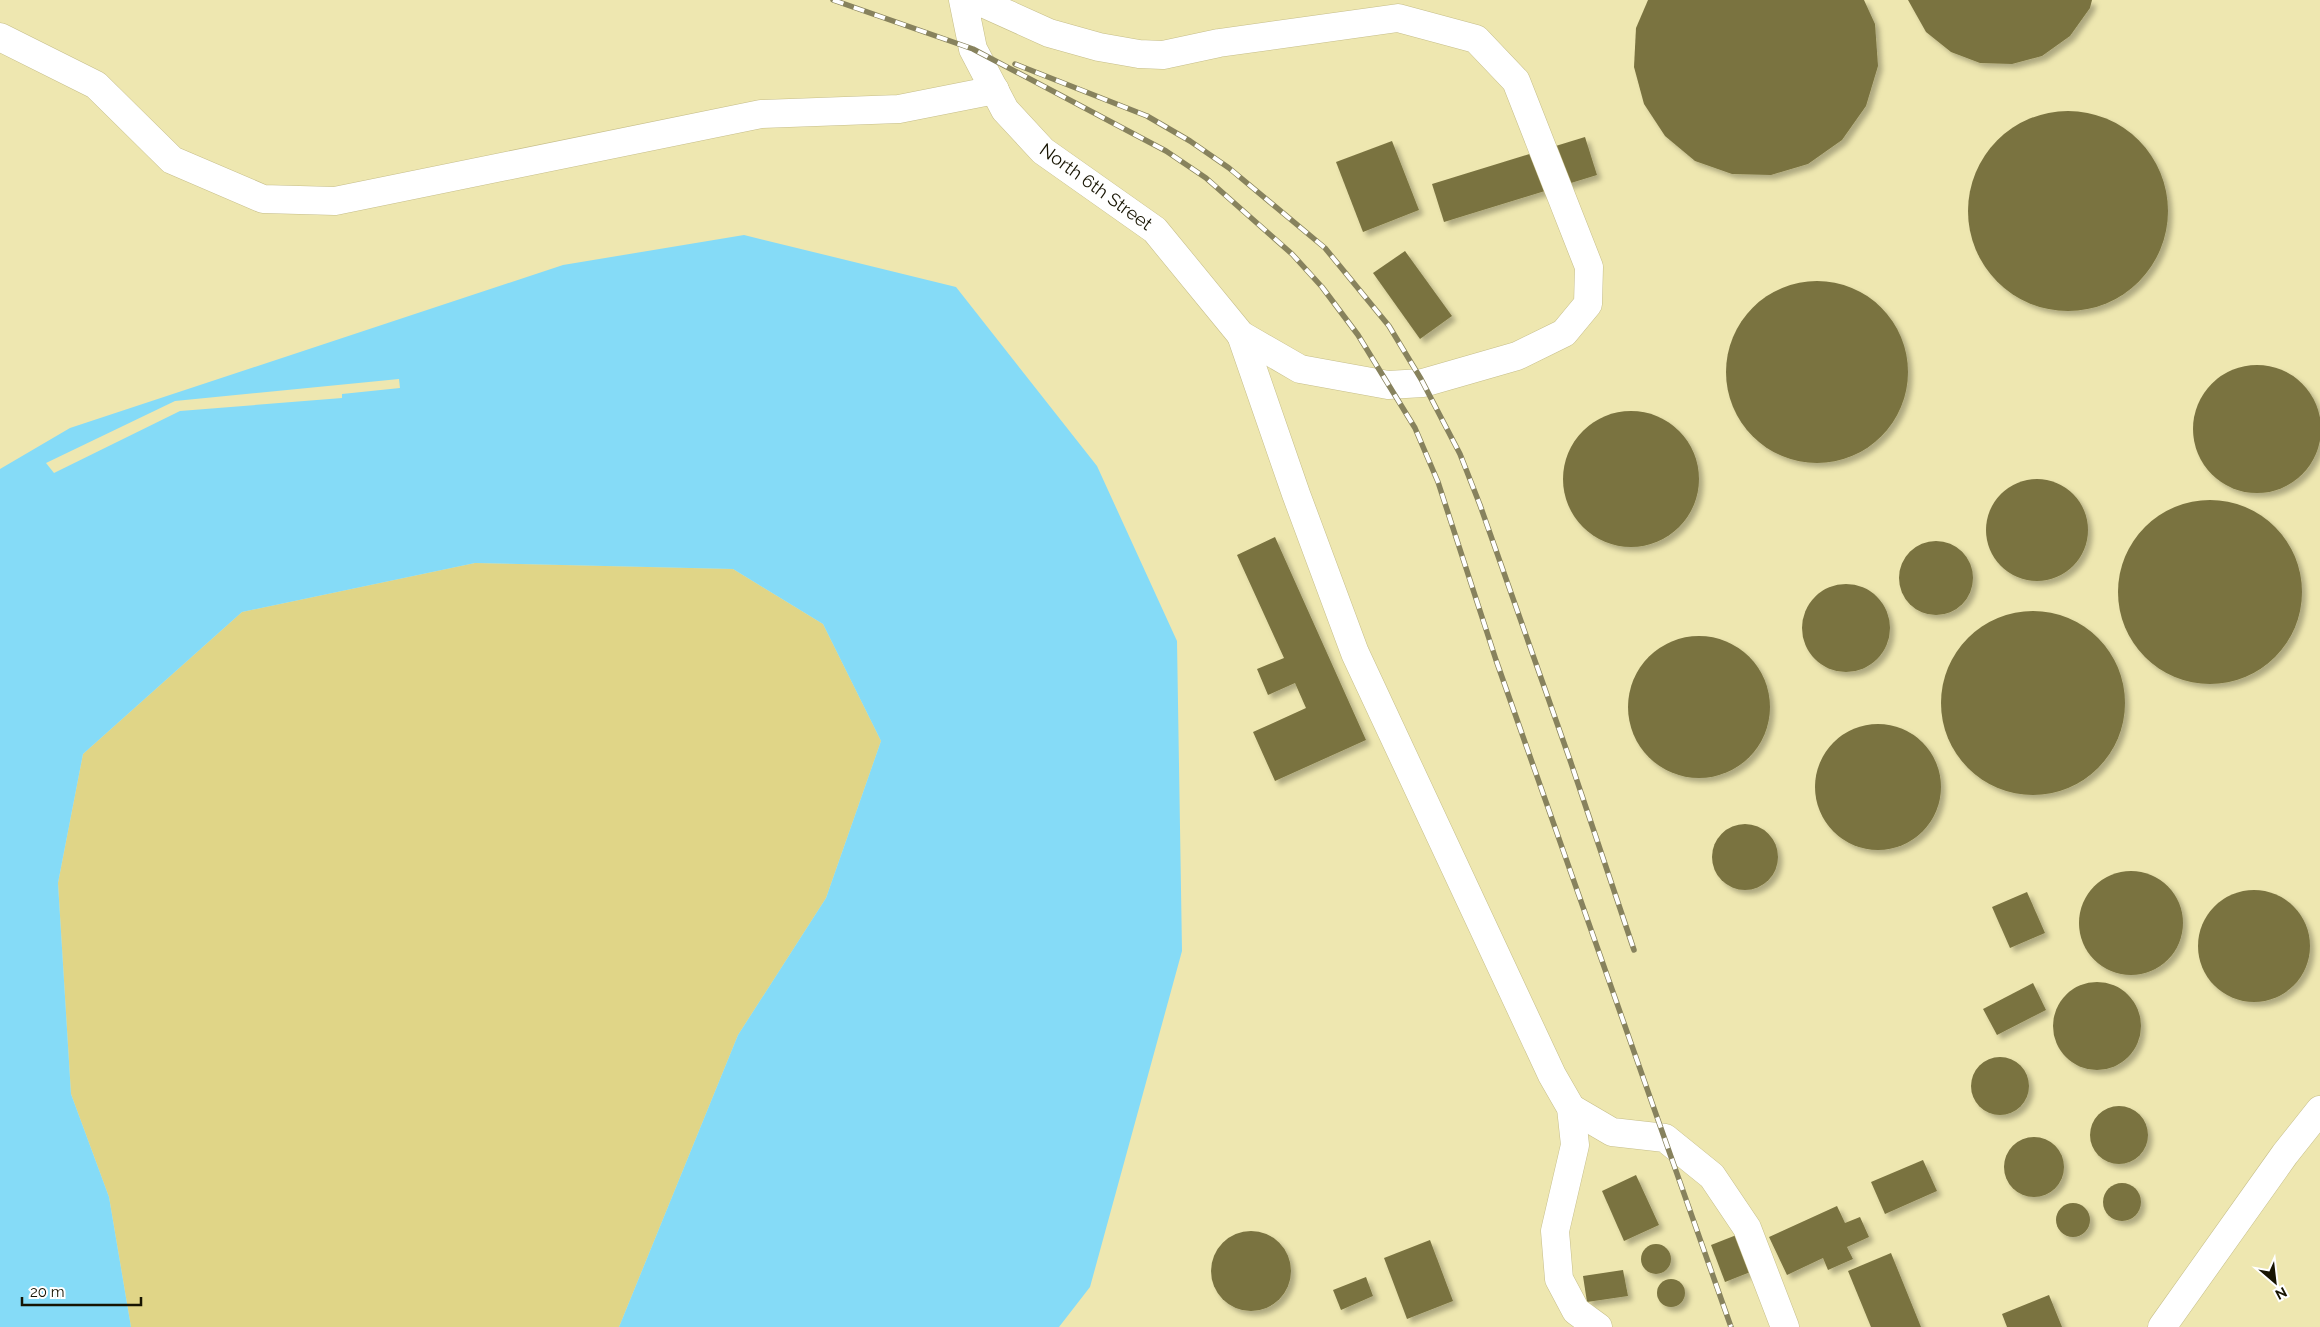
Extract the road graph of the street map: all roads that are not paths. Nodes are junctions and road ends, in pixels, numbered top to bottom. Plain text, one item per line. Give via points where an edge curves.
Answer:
1 (963, 0) edge
2 (976, 0) edge
3 (0, 38) edge
4 (995, 90) junction
5 (1241, 335) junction
6 (1571, 1108) junction
7 (2320, 1110) edge
8 (1598, 1327) edge
9 (1785, 1327) edge
10 (2162, 1327) edge

1 - 4 lane, North 6th Street via 973,49
2 - 5 lane via 1049,33 1139,54 1163,55 1219,43 1398,18 1476,39 1516,81 1589,267 1588,304 1564,333 1517,356 1463,373 1423,383 1388,385 1300,369
3 - 4 lane via 96,85 172,160 263,199 334,201 761,114 899,109
4 - 5 lane, North 6th Street via 1005,110 1043,152 1155,230
5 - 6 lane via 1355,653 1552,1075
6 - 8 lane via 1575,1145 1555,1231 1559,1279 1576,1311
6 - 9 lane via 1612,1132 1665,1138 1712,1176 1747,1228
7 - 10 lane

